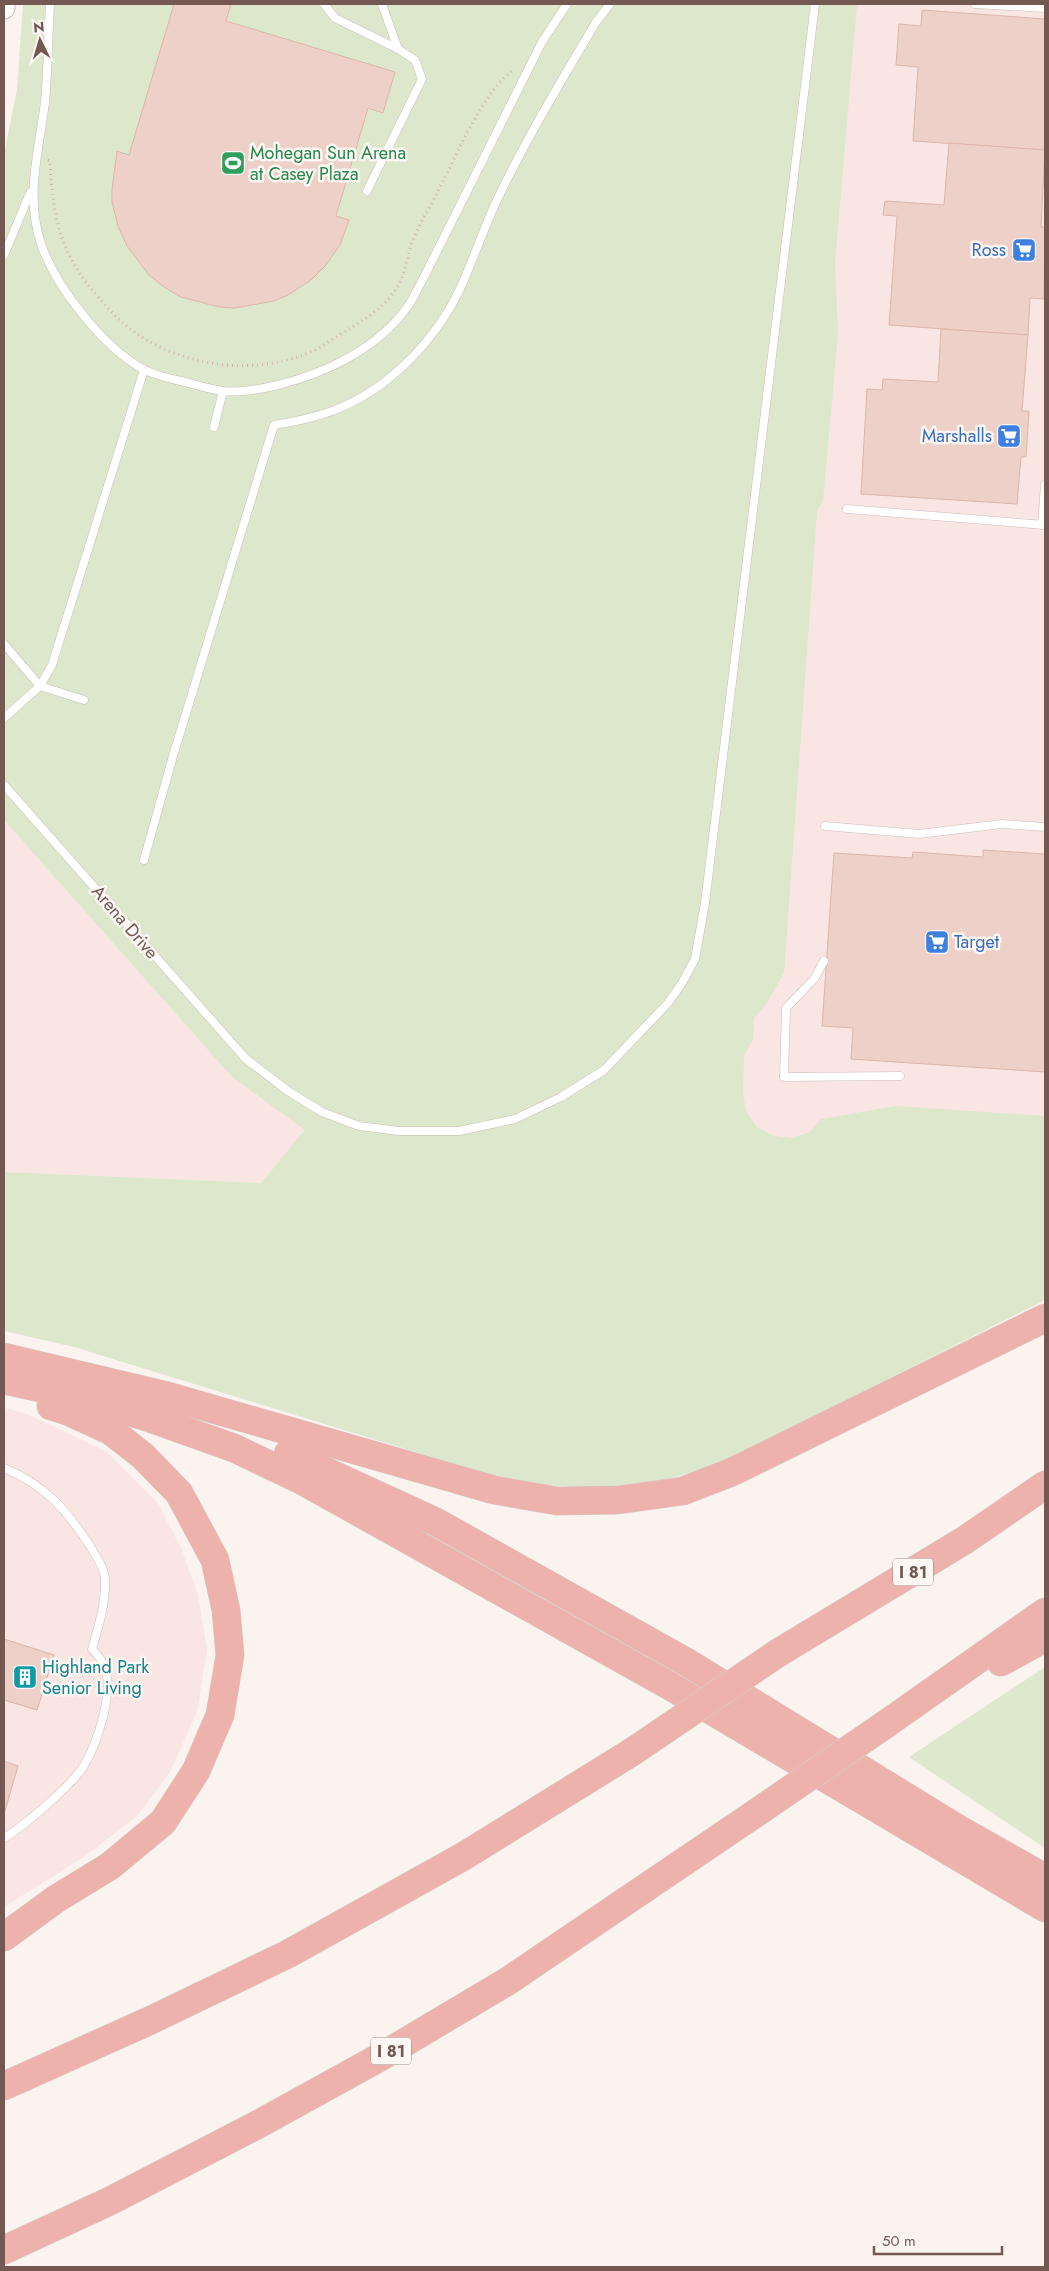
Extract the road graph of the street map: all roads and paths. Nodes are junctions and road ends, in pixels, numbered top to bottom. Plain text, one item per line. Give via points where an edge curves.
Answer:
1 (4, 4) edge
2 (50, 4) edge
3 (324, 4) edge
4 (382, 4) edge
5 (566, 4) edge
6 (610, 4) edge
7 (815, 4) edge
8 (974, 4) edge
9 (4, 8) edge
10 (1045, 8) edge
11 (398, 49) junction
12 (519, 64) dead end
13 (37, 153) junction
14 (34, 177) junction
15 (367, 191) dead end
16 (4, 255) edge
17 (144, 370) junction
18 (223, 391) junction
19 (214, 427) dead end
20 (1045, 485) edge
21 (847, 509) dead end
22 (1044, 525) edge
23 (4, 644) edge
24 (40, 686) junction
25 (84, 700) dead end
26 (4, 718) edge
27 (4, 785) edge
28 (825, 826) dead end
29 (1045, 827) edge
30 (144, 860) dead end
31 (824, 962) dead end
32 (900, 1076) dead end
33 (1045, 1318) edge
34 (4, 1357) edge
35 (4, 1361) edge
36 (4, 1380) edge
37 (4, 1391) edge
38 (4, 1468) edge
39 (1045, 1485) edge
40 (1045, 1612) edge
41 (1045, 1638) edge
42 (891, 1721) junction
43 (4, 1838) edge
44 (1045, 1878) edge
45 (1045, 1908) edge
46 (4, 1937) edge
47 (4, 2086) edge
48 (4, 2250) edge

1 - 9 main road
2 - 13 lane via 45,102
3 - 11 lane via 335,18
4 - 11 lane
5 - 18 lane via 542,42 425,275 398,318 370,343 322,371 261,389
6 - 30 lane via 596,22 525,147 497,200 458,292 433,334 400,368 371,390 334,410 274,425
7 - 27 lane, Arena Drive via 702,924 695,959 682,983 668,1003 604,1070 561,1098 516,1119 459,1130 399,1131 359,1126 322,1112 246,1059
8 - 10 lane
11 - 15 lane via 415,60 422,79
12 - 13 path via 488,96 466,136 413,240 407,267 394,292 380,308 315,350 280,361 248,366 186,359 161,349 115,317 78,273 66,251 52,202 50,161
13 - 14 lane
14 - 16 lane via 29,199
14 - 17 lane via 35,220 49,265 82,313 112,346
17 - 18 lane
17 - 24 lane via 52,665
18 - 19 lane
20 - 22 lane
21 - 22 lane
23 - 24 lane
24 - 25 lane
24 - 26 lane
28 - 29 lane via 919,834 1002,824
31 - 32 lane via 786,1008 784,1077
33 - 34 highway via 732,1472 683,1491 618,1500 557,1501 494,1490 164,1394
35 - 44 highway via 94,1386 257,1439 436,1522 688,1663 960,1830
36 - 45 highway via 144,1416 234,1448 303,1481 670,1686
37 - 46 highway via 70,1412 111,1431 143,1456 179,1493 215,1560 226,1610 230,1655 220,1715 196,1770 163,1822 110,1866 56,1899
38 - 43 lane via 22,1476 57,1502 72,1518 103,1566 106,1584 92,1649 106,1669 107,1685 105,1709 84,1766 56,1796
39 - 47 highway, I 81, bridge via 965,1540 778,1653 632,1752 464,1856 288,1954
40 - 42 highway, I 81
41 - 42 highway
42 - 48 highway, I 81, bridge via 508,1981 249,2130 110,2201

